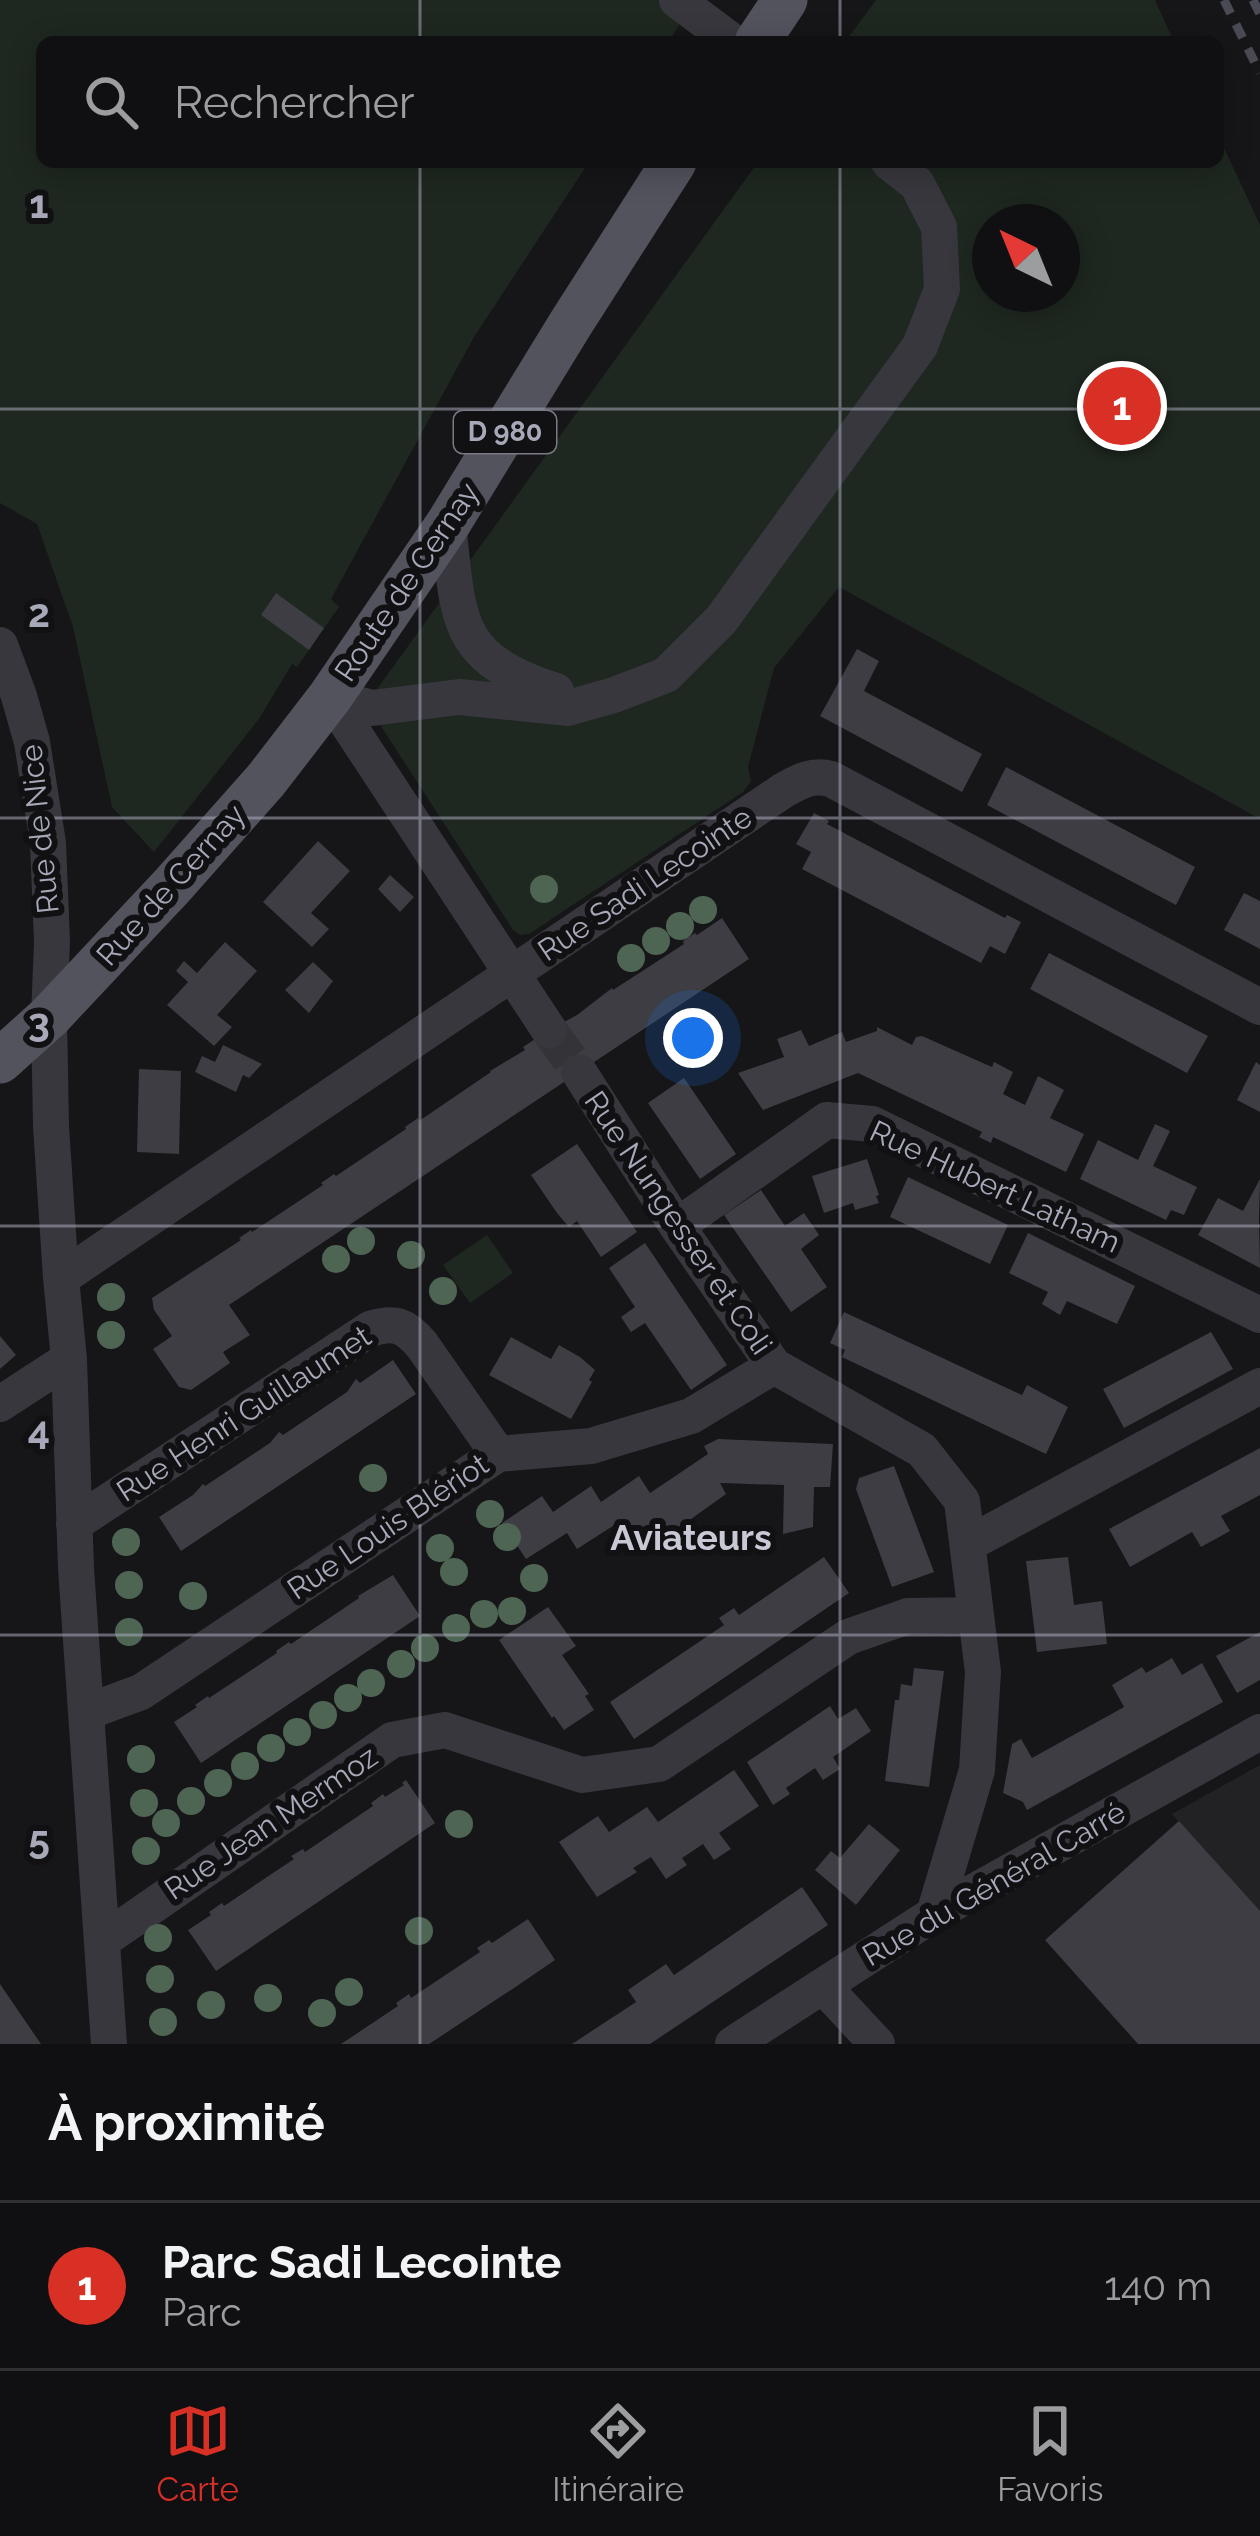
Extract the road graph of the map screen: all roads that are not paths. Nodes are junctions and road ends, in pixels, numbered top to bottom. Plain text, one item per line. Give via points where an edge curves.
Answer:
1 (677, 0) edge
2 (785, 0) edge
3 (741, 36) edge
4 (754, 36) edge
5 (670, 168) edge
6 (897, 168) edge
7 (448, 524) junction
8 (0, 645) edge
9 (614, 695) junction
10 (330, 697) junction
11 (512, 973) junction
12 (1260, 1007) edge
13 (49, 1017) junction
14 (549, 1030) tunnel mouth
15 (0, 1061) edge
16 (579, 1072) tunnel mouth
17 (677, 1226) junction
18 (61, 1278) junction
19 (1260, 1315) edge
20 (69, 1359) junction
21 (774, 1366) junction
22 (1260, 1386) edge
23 (0, 1404) edge
24 (498, 1454) junction
25 (74, 1524) junction
26 (968, 1544) junction
27 (976, 1615) junction
28 (87, 1712) junction
29 (1260, 1732) edge
30 (934, 1914) junction
31 (101, 1941) junction
32 (824, 1986) junction
33 (110, 2044) edge
34 (733, 2044) edge
35 (877, 2044) edge

1 - 3 street
2 - 4 main road
5 - 7 main road, Route de Cernay / D 980
6 - 9 street via 917,184 939,227 942,289 920,346 722,620 666,675
7 - 9 street via 457,597 473,644 523,680 558,692
7 - 10 main road, Route de Cernay / D 980
8 - 13 street, Rue de Nice via 41,788
9 - 10 street via 568,708 459,697 372,708
10 - 11 street
10 - 13 main road, Rue de Cernay / D 980 via 266,781
11 - 12 street, Rue Sadi Lecointe via 784,790 818,776
11 - 14 street
11 - 18 street, Rue Sadi Lecointe
13 - 15 main road, Rue de Cernay / D 980
13 - 18 street, Rue de Nice
16 - 17 street, Rue Nungesser et Coli
17 - 19 street, Rue Hubert Latham via 827,1120 872,1124
17 - 21 street, Rue Nungesser et Coli
18 - 20 street, Rue de Nice
20 - 23 street
20 - 25 street, Rue de Nice
21 - 24 street, Rue Louis Blériot via 691,1416 591,1446
21 - 26 street, Rue Nungesser et Coli via 922,1450 962,1501
22 - 26 street
24 - 25 street, Rue Henri Guillaumet via 422,1345 391,1323 370,1329
24 - 28 street, Rue Louis Blériot via 141,1692
25 - 28 street, Rue de Nice
26 - 27 street, Rue Nungesser et Coli
27 - 30 street, Rue Nungesser et Coli via 977,1770
27 - 31 street, Rue Jean Mermoz via 908,1616 848,1637 659,1764 582,1774 445,1730 392,1740
28 - 31 street, Rue de Nice
29 - 30 street, Rue du Général Carré
30 - 32 street, Rue du Général Carré
31 - 33 street, Rue de Nice
32 - 34 street, Rue du Général Carré
32 - 35 street

